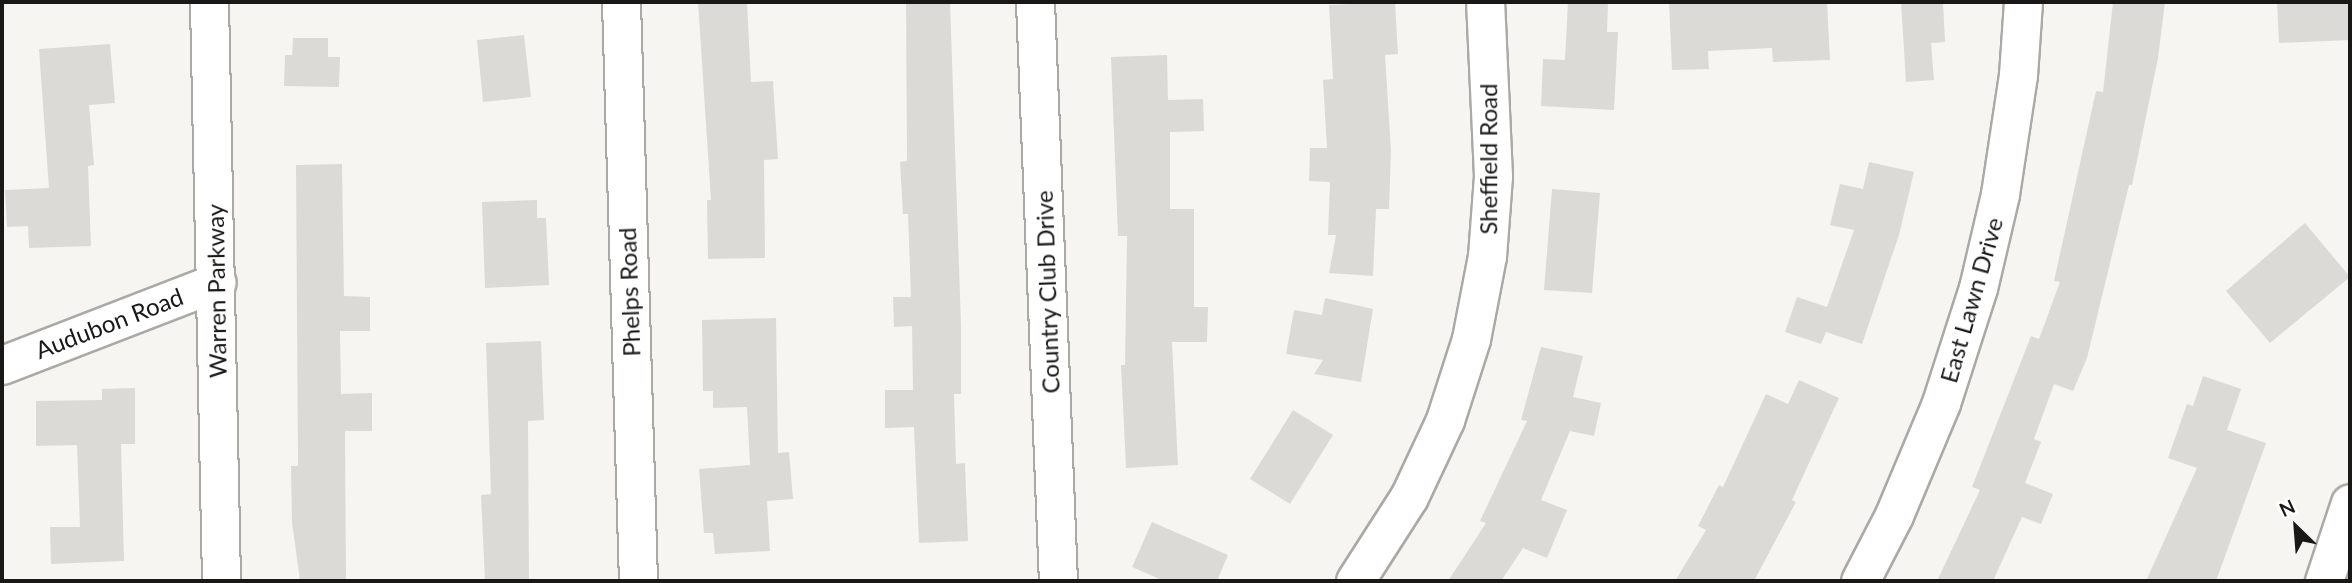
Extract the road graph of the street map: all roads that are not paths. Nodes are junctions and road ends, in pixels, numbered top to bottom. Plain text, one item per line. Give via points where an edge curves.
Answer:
1 (209, 2) edge
2 (621, 2) edge
3 (1035, 2) edge
4 (1485, 2) edge
5 (2023, 2) edge
6 (217, 282) junction
7 (2, 365) edge
8 (2350, 503) edge
9 (222, 581) edge
10 (638, 581) edge
11 (1058, 581) edge
12 (1354, 581) edge
13 (1860, 581) edge
14 (2324, 581) edge

1 - 6 street, Warren Parkway
2 - 10 street, Phelps Road
3 - 11 street, Country Club Drive
4 - 12 street, Sheffield Road via 1493,176 1487,256 1471,339 1445,420 1409,497
5 - 13 street, East Lawn Drive via 2018,75 2002,181 1978,288 1941,403 1895,515
6 - 7 street, Audubon Road
6 - 9 street, Warren Parkway
8 - 14 street

